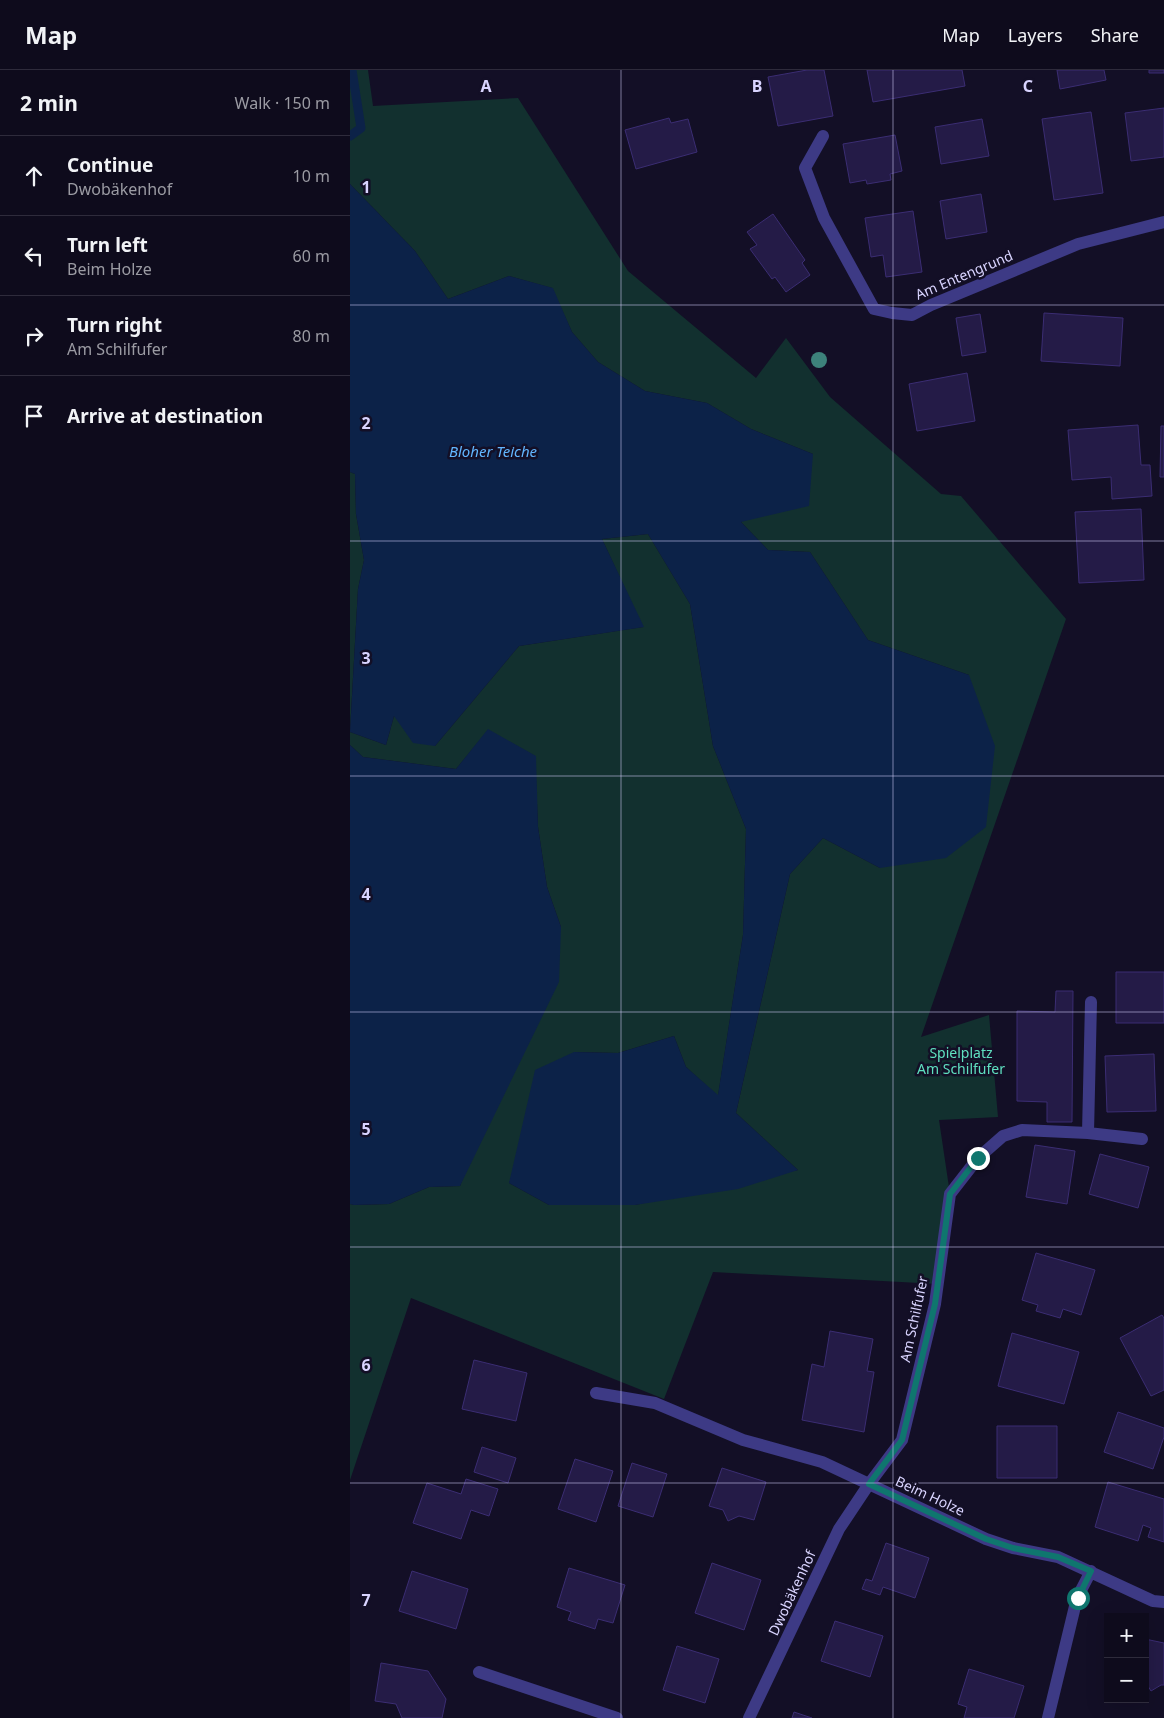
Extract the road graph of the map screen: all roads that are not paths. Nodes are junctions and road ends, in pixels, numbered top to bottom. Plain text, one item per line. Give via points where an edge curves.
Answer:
1 (823, 136) dead end
2 (1164, 222) edge
3 (1091, 1002) dead end
4 (1088, 1132) junction
5 (1142, 1139) dead end
6 (596, 1393) dead end
7 (869, 1484) junction
8 (1091, 1571) junction
9 (1164, 1602) edge
10 (479, 1672) dead end
11 (617, 1718) edge
12 (749, 1718) edge
13 (1048, 1718) edge

1 - 2 street, Am Entengrund via 805,168 824,218 874,309 912,315 1078,244
3 - 4 street
4 - 5 street, Am Schilfufer
4 - 7 street, Am Schilfufer via 1022,1130 1003,1136 978,1158 950,1194 935,1304 902,1440
6 - 7 street, Beim Holze via 655,1404 743,1440 822,1462
7 - 8 street, Beim Holze via 986,1539 1058,1557
7 - 12 street, Dwobäkenhof via 839,1529
8 - 9 street, Beim Holze via 1153,1601
8 - 13 street via 1078,1598
10 - 11 street

